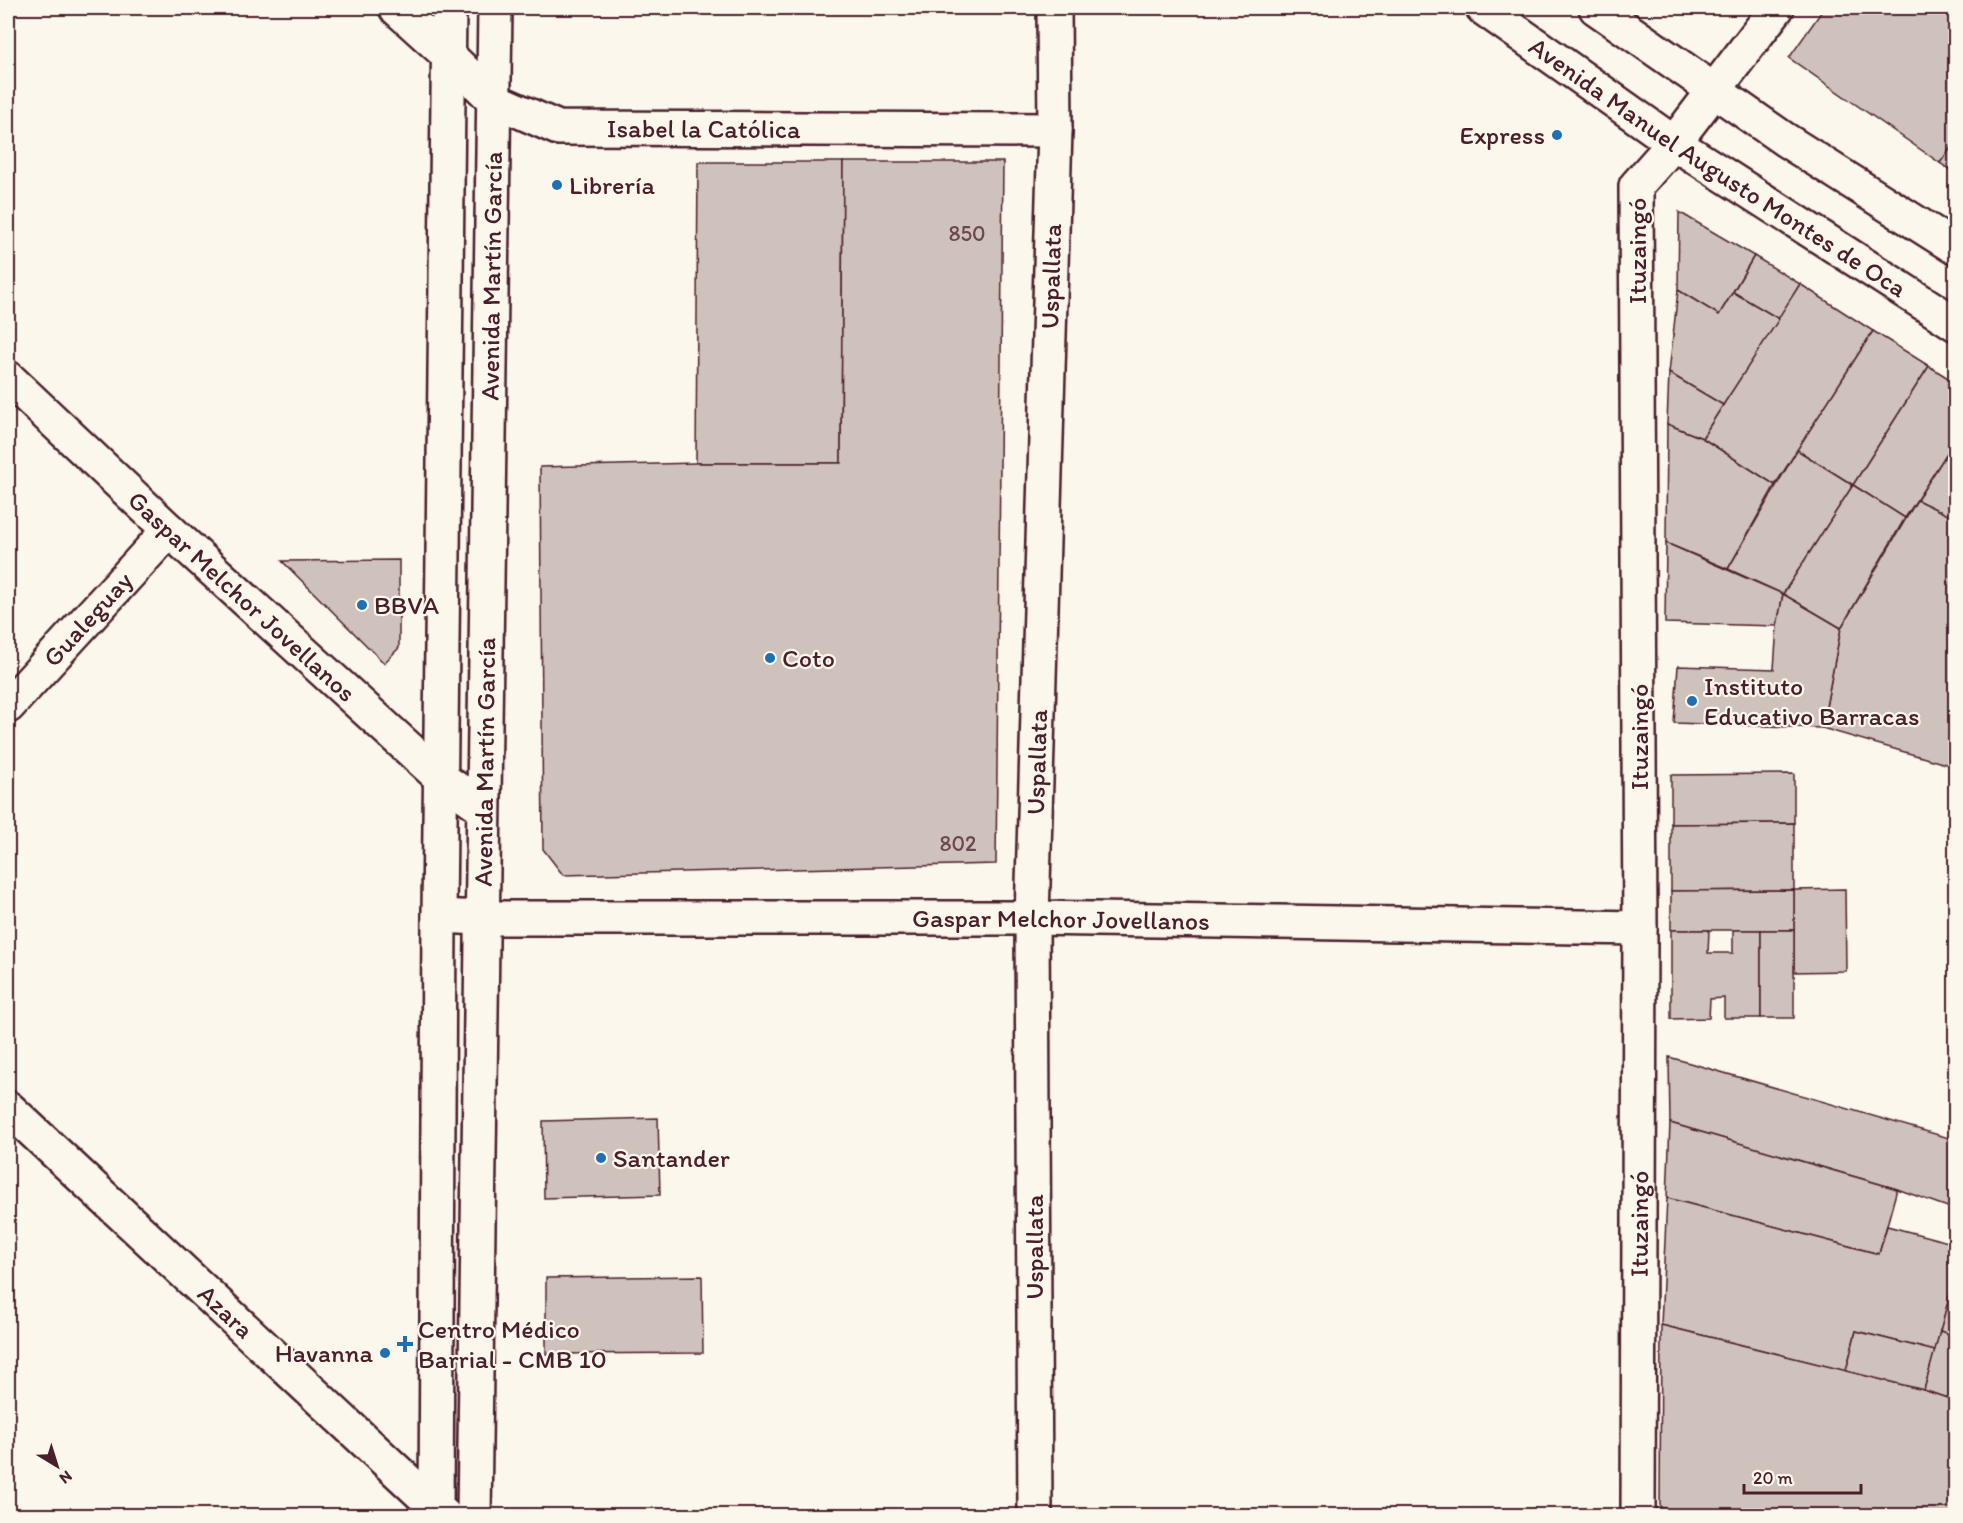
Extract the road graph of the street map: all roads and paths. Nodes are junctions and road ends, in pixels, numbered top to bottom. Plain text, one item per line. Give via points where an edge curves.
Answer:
1 (396, 8) edge
2 (449, 8) edge
3 (495, 8) edge
4 (1053, 8) edge
5 (1483, 8) edge
6 (1596, 8) edge
7 (1777, 8) edge
8 (449, 56) junction
9 (1714, 92) junction
10 (494, 100) junction
11 (1055, 130) junction
12 (1674, 143) junction
13 (1956, 248) edge
14 (1956, 324) edge
15 (8, 378) edge
16 (169, 530) junction
17 (8, 706) edge
18 (441, 778) junction
19 (482, 807) junction
20 (439, 916) junction
21 (482, 918) junction
22 (1032, 918) junction
23 (1640, 928) junction
24 (8, 1108) edge
25 (439, 1513) edge
26 (474, 1515) edge
27 (1035, 1515) edge
28 (1638, 1515) edge

1 - 8 street, Isabel la Católica
2 - 8 street, Avenida Martín García
3 - 10 street, Avenida Martín García
4 - 11 street, Uspallata
5 - 12 street, Avenida Manuel Augusto Montes de Oca
6 - 9 street
7 - 9 street, Ituzaingó
8 - 10 street, Isabel la Católica
8 - 18 street, Avenida Martín García
9 - 12 street, Ituzaingó
9 - 13 street
10 - 11 street, Isabel la Católica via 558,128
10 - 19 street, Avenida Martín García
11 - 22 street, Uspallata
12 - 14 street, Avenida Manuel Augusto Montes de Oca
12 - 23 street, Ituzaingó via 1636,186
15 - 16 street, Gaspar Melchor Jovellanos
16 - 17 street, Gualeguay
16 - 18 street, Gaspar Melchor Jovellanos
18 - 19 street, Gaspar Melchor Jovellanos
18 - 20 street, Avenida Martín García
19 - 21 street, Avenida Martín García
20 - 21 street, Gaspar Melchor Jovellanos
20 - 25 street, Avenida Martín García
21 - 22 street, Gaspar Melchor Jovellanos
21 - 26 street, Avenida Martín García
22 - 23 street, Gaspar Melchor Jovellanos
22 - 27 street, Uspallata
23 - 28 street, Ituzaingó
24 - 25 street, Azara

